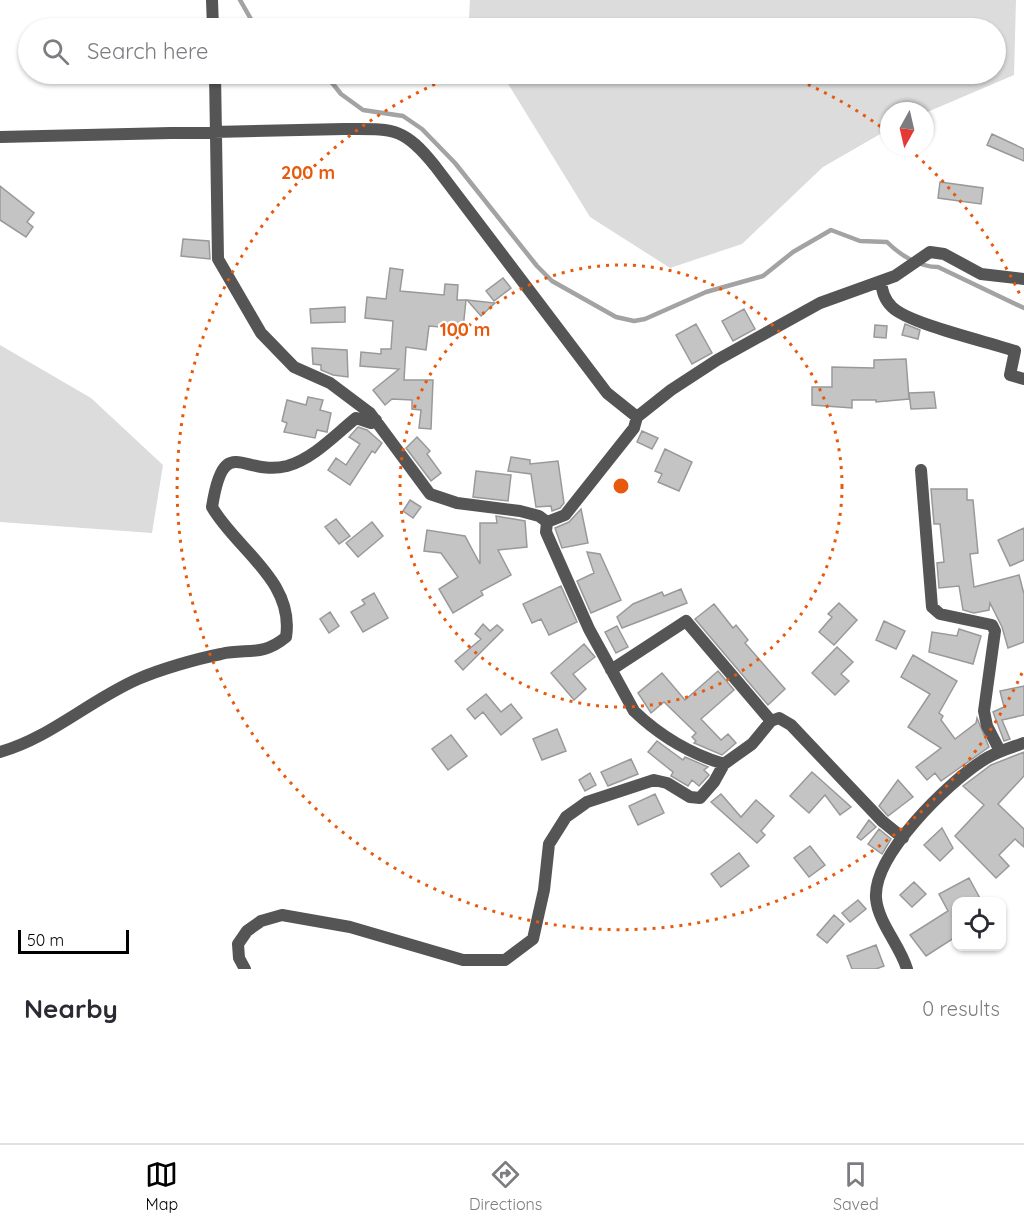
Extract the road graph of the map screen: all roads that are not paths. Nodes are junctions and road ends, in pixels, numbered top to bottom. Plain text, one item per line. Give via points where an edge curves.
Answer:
1 (212, 0) edge
2 (213, 18) edge
3 (215, 84) edge
4 (217, 130) junction
5 (0, 137) edge
6 (1024, 279) edge
7 (881, 281) junction
8 (1024, 380) edge
9 (637, 417) junction
10 (376, 420) junction
11 (921, 470) dead end
12 (547, 522) junction
13 (611, 670) junction
14 (771, 721) junction
15 (1024, 743) edge
16 (1000, 751) junction
17 (0, 752) edge
18 (724, 764) junction
19 (903, 838) junction
20 (245, 969) edge
21 (906, 969) edge

1 - 2 street
3 - 4 street
4 - 5 street
4 - 9 street via 365,129 406,135 435,166 608,393
4 - 10 street via 220,265 261,333 282,356 294,367 330,383
6 - 7 street via 981,274 936,252 921,255 906,269
7 - 8 street via 884,297 893,308 1015,351 1010,375
7 - 9 street via 820,303 765,333 671,390
9 - 12 street via 634,428 565,515
10 - 12 street via 430,494 457,503 520,511
10 - 17 street via 371,423 356,418 288,466 238,461 221,471 212,507 269,577 285,611 286,638 262,651 223,653 139,679 83,708 34,740
11 - 16 street via 932,607 940,614 992,625 994,631 984,711
12 - 13 street via 546,532 566,580
13 - 14 street via 686,621
13 - 18 street via 634,711 650,726 703,757
14 - 18 street via 752,744
14 - 19 street via 779,718 791,725
15 - 16 street
16 - 19 street via 965,772
18 - 20 street via 700,798 654,780 587,802 566,817 549,844 533,939 504,960 464,960 350,927 282,915 261,921 238,944
19 - 21 street via 880,874 876,900

